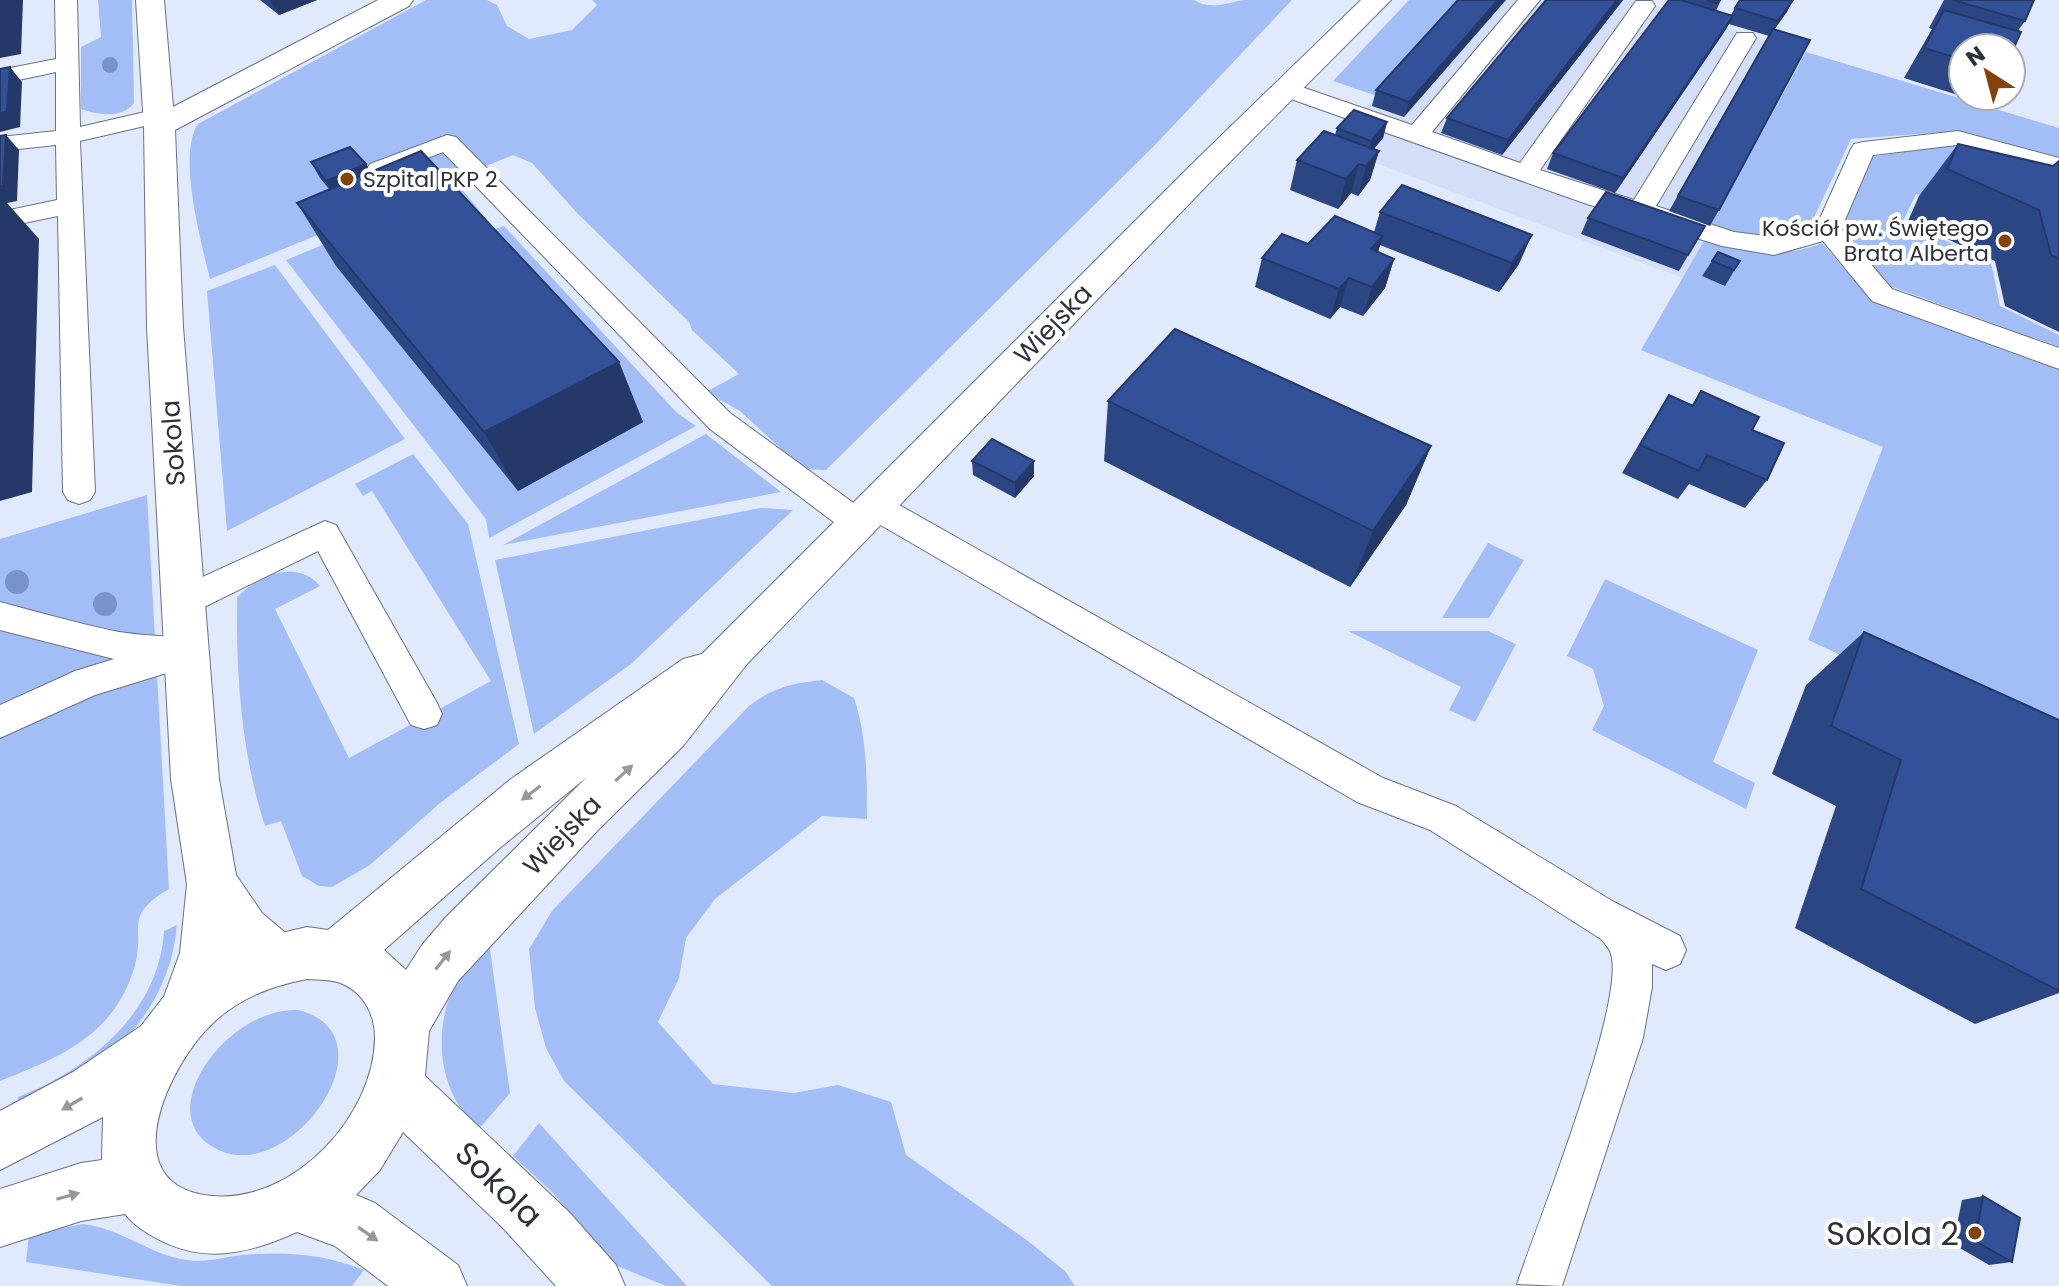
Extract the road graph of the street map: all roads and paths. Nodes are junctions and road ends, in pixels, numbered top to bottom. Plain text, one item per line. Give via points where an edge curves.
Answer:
1 (66, 0) edge
2 (150, 0) edge
3 (399, 0) edge
4 (1377, 0) edge
5 (1529, 0) edge
6 (1644, 6) dead end
7 (1745, 38) dead end
8 (67, 63) junction
9 (0, 77) edge
10 (1285, 89) junction
11 (159, 121) junction
12 (1417, 135) junction
13 (68, 137) junction
14 (0, 144) edge
15 (2059, 166) edge
16 (374, 171) edge
17 (1525, 173) junction
18 (70, 205) junction
19 (1641, 210) junction
20 (0, 220) edge
21 (1828, 230) junction
22 (2059, 359) edge
23 (79, 492) dead end
24 (866, 515) junction
25 (184, 601) junction
26 (0, 616) edge
27 (731, 651) junction
28 (187, 653) junction
29 (424, 714) dead end
30 (0, 722) edge
31 (212, 884) junction
32 (1600, 912) junction
33 (1666, 950) dead end
34 (335, 956) junction
35 (277, 959) junction
36 (402, 1026) junction
37 (172, 1028) junction
38 (396, 1087) junction
39 (0, 1142) edge
40 (137, 1183) junction
41 (297, 1203) junction
42 (0, 1218) edge
43 (1540, 1284) dead end
44 (437, 1286) edge
45 (595, 1286) edge

1 - 8 lane
2 - 11 street, Sokola
3 - 11 street
4 - 10 street, Wiejska
5 - 12 lane
6 - 17 lane
7 - 19 lane
8 - 9 lane
8 - 13 lane
10 - 12 lane
10 - 24 street, Wiejska
11 - 13 lane
11 - 25 street, Sokola via 165,327
12 - 17 lane
13 - 14 lane
13 - 18 lane
15 - 21 lane via 1958,138 1863,149
16 - 24 lane via 447,142 720,421
17 - 19 lane
18 - 20 lane
18 - 23 lane
19 - 21 lane via 1751,245 1793,243
21 - 22 lane via 1882,295
24 - 27 street, Wiejska
24 - 32 lane via 1370,790 1443,818
25 - 28 street, Sokola
25 - 29 lane via 325,534
26 - 28 lane via 117,646
27 -> 34 street, Wiejska via 644,708 504,813 378,925
36 -> 27 street, Wiejska via 440,963 464,935 667,732
28 - 30 lane via 87,682
28 - 31 street, Sokola via 195,779
31 - 35 street, Sokola via 244,931
31 - 37 street, Sokola via 206,953
32 - 33 lane
32 - 43 lane via 1631,949 1632,987 1622,1038
34 - 35 street via 307,953
34 - 36 street via 360,964 381,980 395,1000
35 - 37 street via 216,987
36 - 38 street
37 -> 39 street via 93,1092
37 - 40 street via 139,1079 128,1116 128,1151
38 - 41 street via 382,1120 360,1150 333,1178
38 - 45 street, Sokola via 525,1207
40 - 41 street via 157,1205 185,1221 220,1226 258,1220
42 -> 40 street via 81,1192
41 -> 44 street via 354,1224

